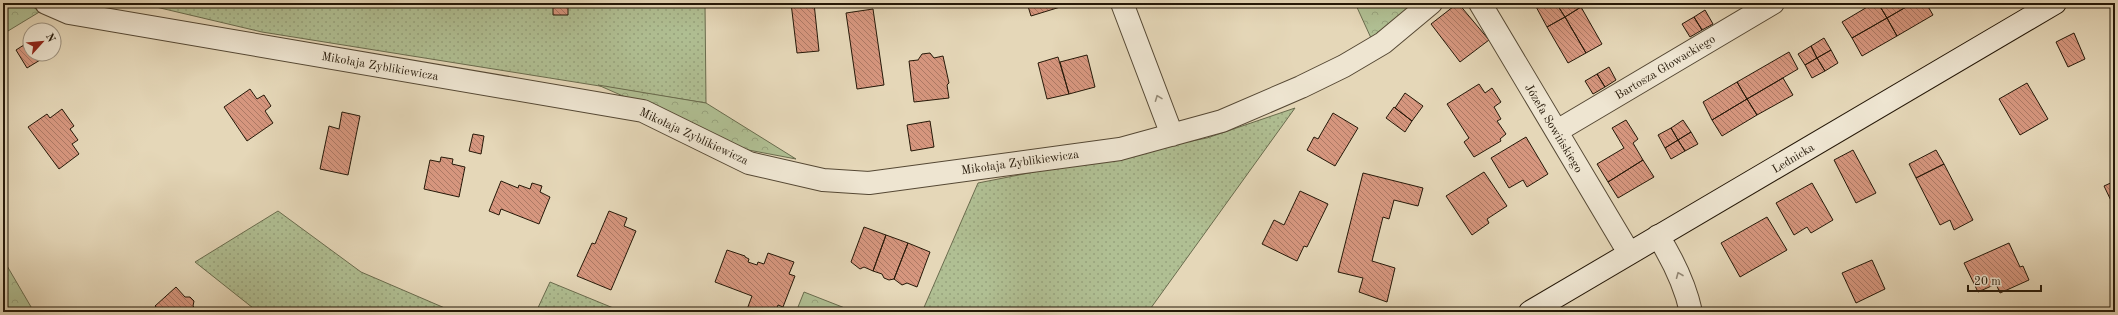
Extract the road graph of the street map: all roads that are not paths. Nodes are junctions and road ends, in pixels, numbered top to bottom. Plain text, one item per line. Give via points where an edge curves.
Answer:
1 (46, 3) edge
2 (1122, 3) edge
3 (1432, 3) edge
4 (1480, 3) edge
5 (1773, 3) edge
6 (2055, 3) edge
7 (1557, 131) junction
8 (1172, 135) junction
9 (1658, 236) junction
10 (1629, 253) junction
11 (1530, 312) edge
12 (1691, 312) edge

1 - 8 street, Mikołaja Zyblikiewicza via 68,13 643,111 749,163 823,180 869,183 1120,149
8 -> 2 street
3 - 8 street, Mikołaja Zyblikiewicza via 1383,43 1344,66 1222,121
4 - 7 street, Józefa Sowińskiego
5 - 7 street, Bartosza Głowackiego
6 - 9 street, Lednicka
7 - 10 street, Józefa Sowińskiego
9 - 10 street, Lednicka
12 -> 9 street via 1688,296 1675,265
10 - 11 street, Lednicka

